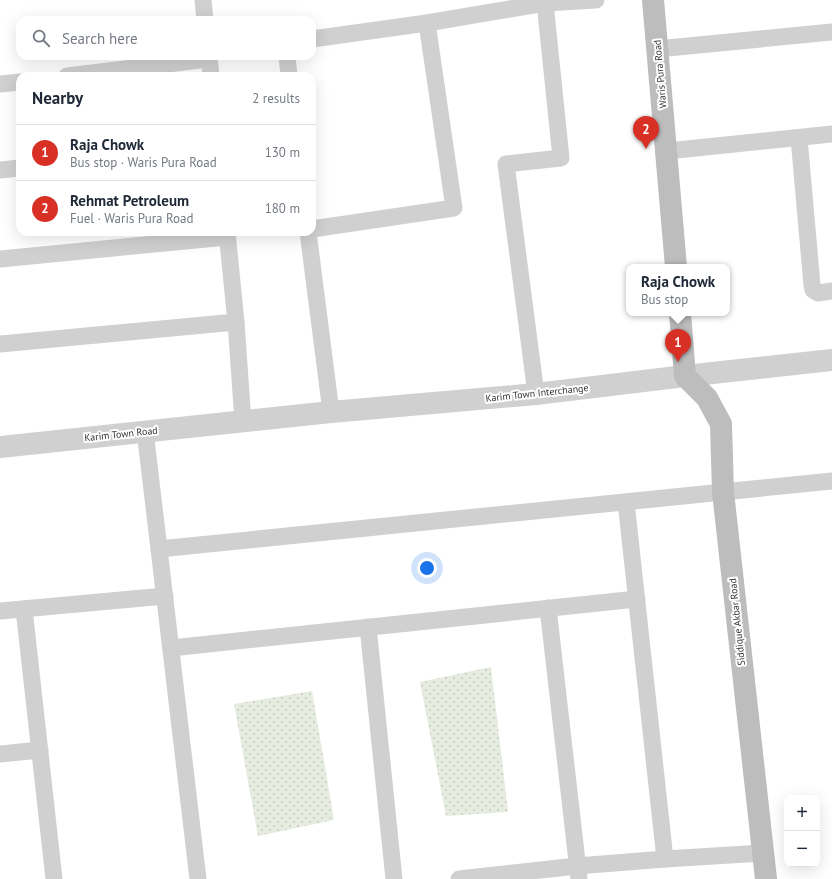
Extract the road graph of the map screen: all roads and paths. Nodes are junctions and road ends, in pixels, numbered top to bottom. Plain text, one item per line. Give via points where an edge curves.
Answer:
1 (203, 0) edge
2 (596, 0) edge
3 (653, 0) edge
4 (545, 3) junction
5 (205, 16) edge
6 (427, 24) junction
7 (832, 32) edge
8 (316, 38) edge
9 (657, 49) junction
10 (193, 60) edge
11 (209, 60) edge
12 (287, 60) edge
13 (99, 72) edge
14 (211, 72) edge
15 (289, 72) edge
16 (16, 82) edge
17 (0, 84) edge
18 (832, 134) edge
19 (799, 138) junction
20 (667, 151) junction
21 (16, 168) edge
22 (0, 170) edge
23 (316, 228) edge
24 (209, 236) edge
25 (227, 236) edge
26 (309, 236) edge
27 (0, 259) edge
28 (676, 264) edge
29 (832, 291) edge
30 (680, 316) edge
31 (236, 322) junction
32 (0, 344) edge
33 (832, 360) edge
34 (685, 376) junction
35 (536, 394) junction
36 (332, 412) junction
37 (243, 422) junction
38 (145, 431) junction
39 (0, 447) edge
40 (832, 481) edge
41 (723, 492) junction
42 (626, 502) junction
43 (159, 549) junction
44 (165, 596) junction
45 (637, 599) junction
46 (548, 608) junction
47 (24, 609) junction
48 (0, 611) edge
49 (368, 627) junction
50 (171, 648) junction
51 (40, 750) junction
52 (0, 754) edge
53 (763, 853) junction
54 (665, 859) junction
55 (578, 872) edge
56 (54, 879) edge
57 (198, 879) edge
58 (394, 879) edge
59 (459, 879) edge
60 (766, 879) edge

1 - 5 street
2 - 4 street
3 - 9 main road, Waris Pura Road
4 - 6 street
4 - 35 street via 561,158 506,164
6 - 8 street
6 - 23 street via 454,208
7 - 9 street
9 - 20 main road, Waris Pura Road
10 - 13 street
11 - 14 street
12 - 15 street
16 - 17 street
18 - 19 street
19 - 20 street
19 - 29 street via 813,290 818,293
20 - 28 main road, Waris Pura Road
21 - 22 street
24 - 27 street
25 - 31 street
26 - 36 street
30 - 34 main road
31 - 32 street
31 - 37 street
33 - 34 street, Karim Town Interchange
34 - 35 street, Karim Town Interchange
34 - 41 main road, Siddique Akbar Road via 707,398 720,424
35 - 36 street, Karim Town Interchange
36 - 37 street, Karim Town Interchange
37 - 38 street, Karim Town Road
38 - 39 street, Karim Town Road
38 - 43 street
40 - 41 street
41 - 42 street
41 - 53 main road, Siddique Akbar Road
42 - 43 street
42 - 45 street
43 - 44 street
44 - 47 street
44 - 50 street
45 - 46 street
45 - 54 street
46 - 49 street
46 - 55 street
47 - 48 street
47 - 51 street
49 - 50 street
49 - 58 street
50 - 57 street
51 - 52 street
51 - 56 street
53 - 54 street
53 - 60 main road, Siddique Akbar Road
54 - 55 street
55 - 59 street

